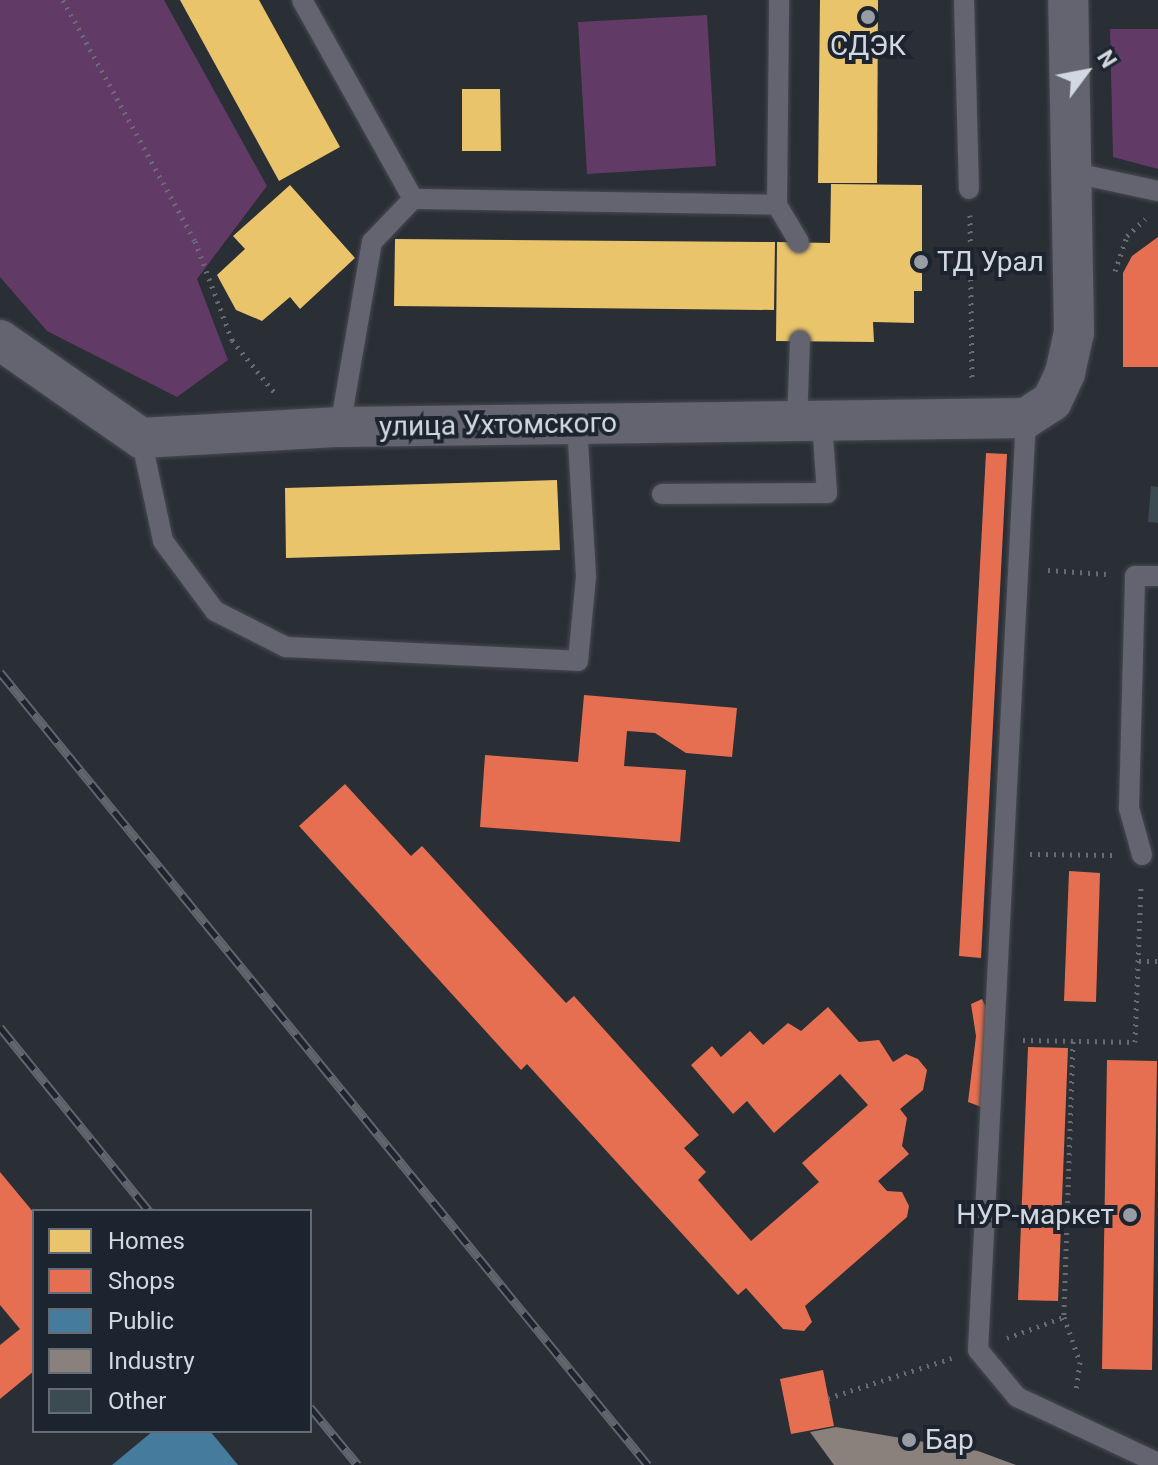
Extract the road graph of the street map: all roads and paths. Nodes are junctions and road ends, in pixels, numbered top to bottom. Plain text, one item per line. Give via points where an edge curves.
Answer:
1 (63, 0) edge
2 (302, 0) edge
3 (779, 0) edge
4 (964, 0) edge
5 (1068, 0) edge
6 (1070, 172) junction
7 (969, 189) dead end
8 (1158, 191) edge
9 (413, 199) junction
10 (777, 205) junction
11 (1148, 217) dead end
12 (971, 233) dead end
13 (799, 242) dead end
14 (1114, 286) dead end
15 (0, 340) edge
16 (800, 341) dead end
17 (972, 418) junction
18 (1026, 418) junction
19 (810, 422) junction
20 (577, 424) junction
21 (323, 429) junction
22 (141, 438) junction
23 (662, 494) dead end
24 (1016, 569) junction
25 (1135, 576) junction
26 (1158, 576) edge
27 (1041, 854) dead end
28 (1142, 855) junction
29 (1139, 961) junction
30 (1158, 961) edge
31 (1046, 1040) dead end
32 (1073, 1041) junction
33 (1064, 1317) junction
34 (978, 1350) junction
35 (828, 1398) dead end
36 (1071, 1422) junction
37 (1158, 1463) edge

1 - 21 path via 195,241 232,340
2 - 9 lane
3 - 10 lane
4 - 7 lane
5 - 6 street
6 - 8 lane
6 - 18 street via 1074,332 1052,401
9 - 10 lane
9 - 21 lane via 372,242
10 - 13 lane
11 - 14 path via 1127,236
12 - 17 path
15 - 22 street
16 - 19 lane
17 - 18 street, улица Ухтомского
17 - 19 street, улица Ухтомского
18 - 24 lane
19 - 20 street, улица Ухтомского
19 - 23 lane via 827,493
20 - 21 street, улица Ухтомского
20 - 22 lane via 586,576 578,661 286,647 215,611 163,541
21 - 22 street, улица Ухтомского
24 - 25 path
24 - 34 lane
25 - 26 lane
25 - 28 lane via 1129,808
27 - 28 path
28 - 29 path
29 - 30 path
29 - 32 path via 1135,1042
31 - 32 path
32 - 33 path
33 - 34 path
33 - 36 path via 1080,1362
34 - 35 path
34 - 36 lane via 1017,1397
36 - 37 lane

